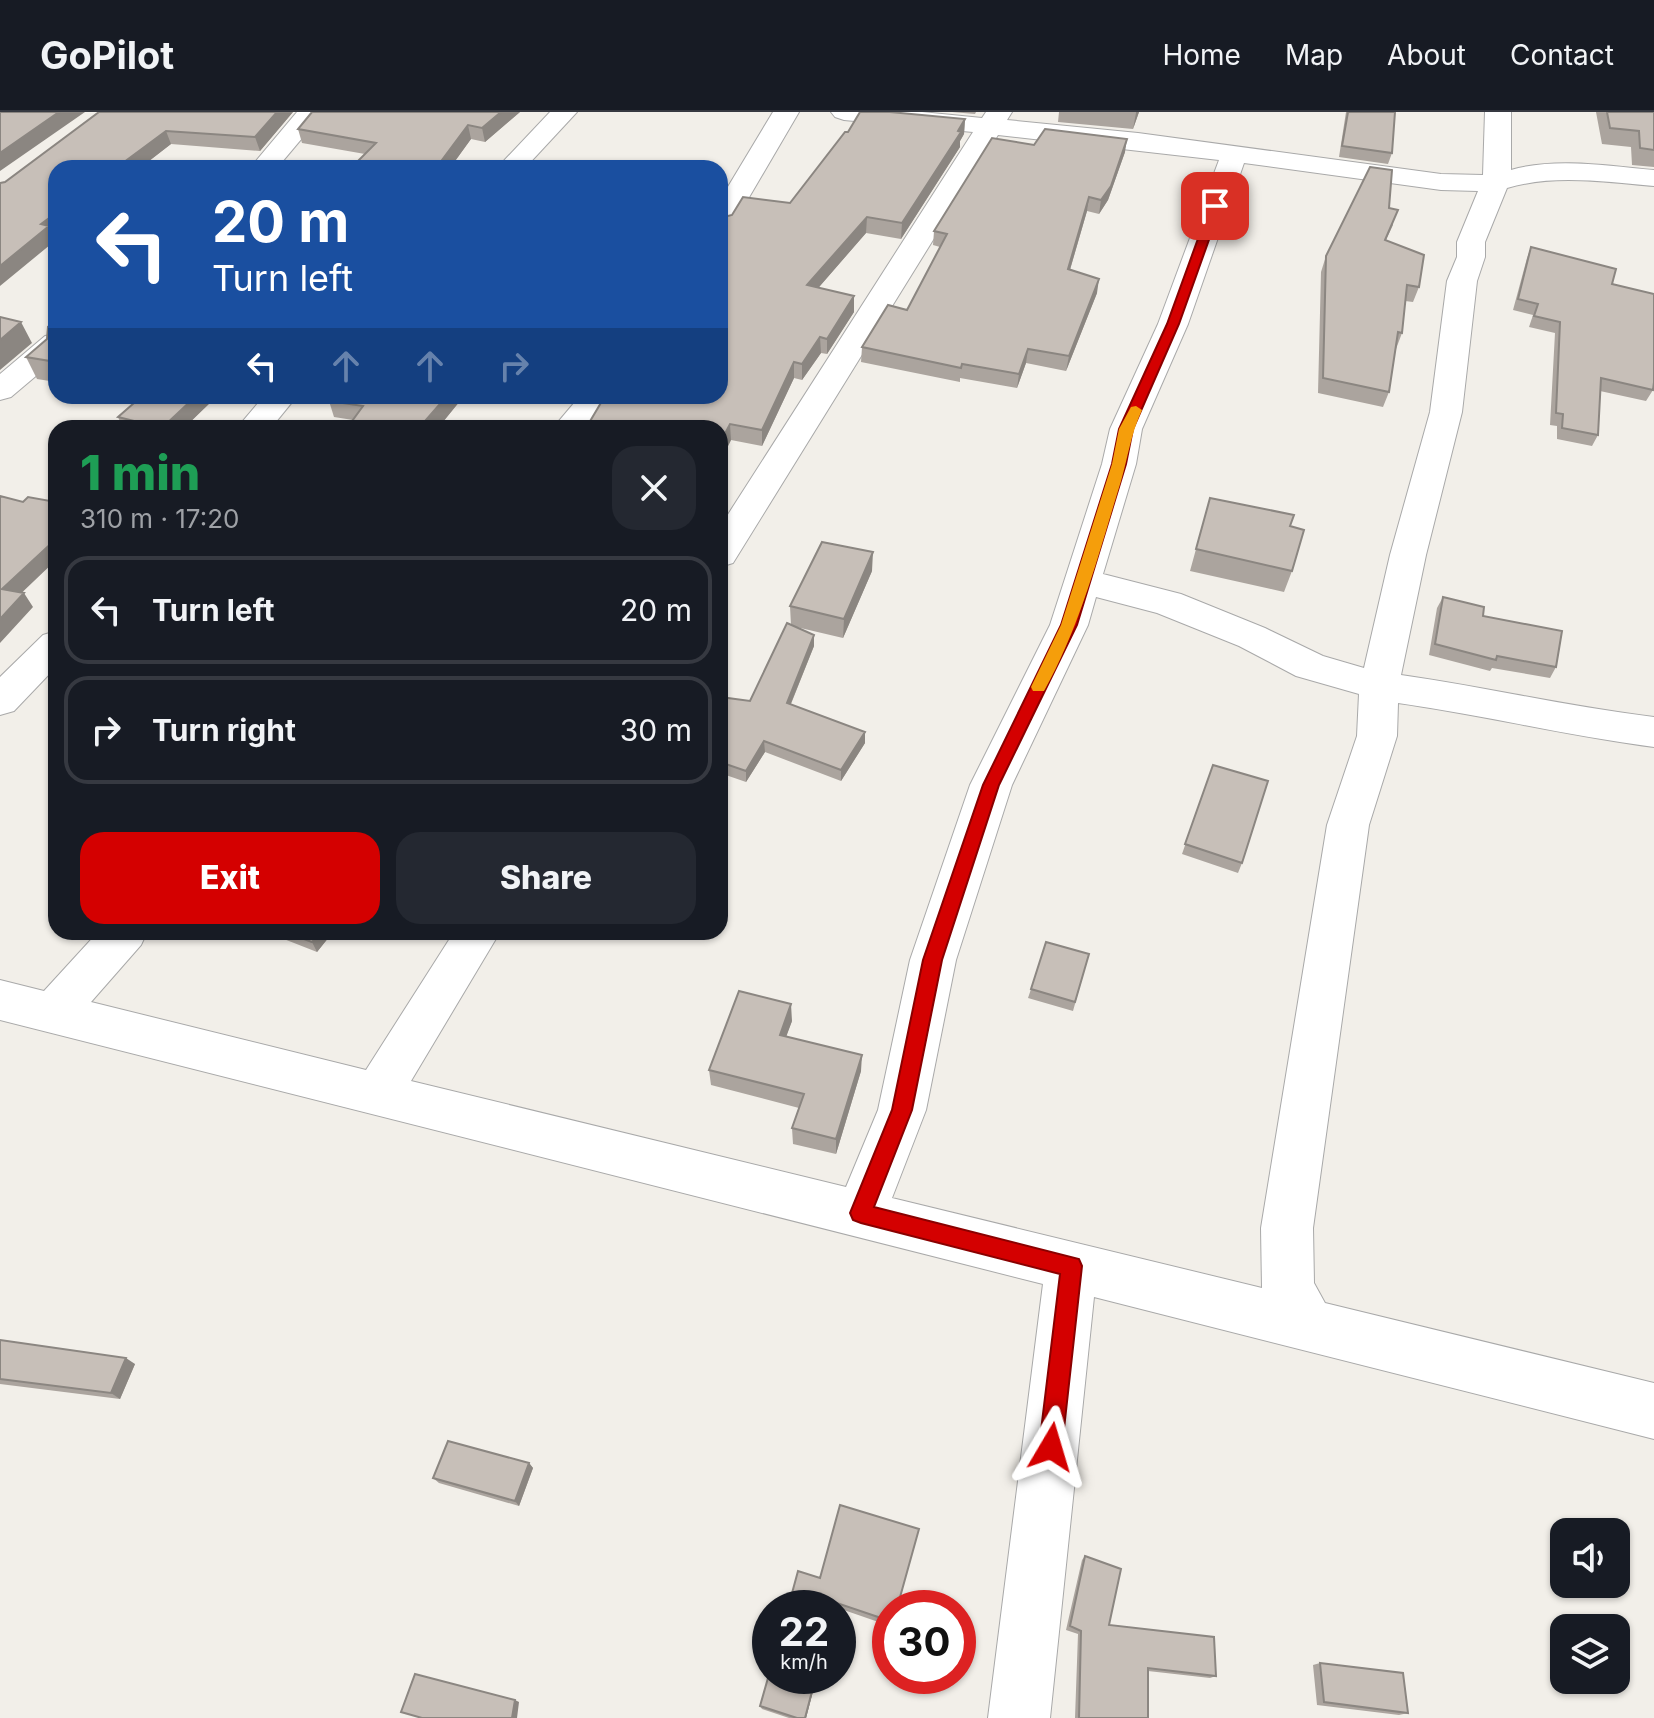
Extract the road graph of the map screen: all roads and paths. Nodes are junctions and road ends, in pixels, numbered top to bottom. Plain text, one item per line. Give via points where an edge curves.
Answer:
1 (311, 112) edge
2 (564, 112) edge
3 (786, 112) edge
4 (844, 112) edge
5 (1498, 112) edge
6 (994, 119) edge
7 (1234, 155) junction
8 (270, 160) edge
9 (518, 160) edge
10 (1654, 178) edge
11 (1495, 183) junction
12 (728, 210) edge
13 (48, 350) edge
14 (0, 390) edge
15 (274, 404) edge
16 (590, 404) edge
17 (260, 420) edge
18 (576, 420) edge
19 (728, 542) edge
20 (1082, 581) junction
21 (48, 652) edge
22 (1379, 686) junction
23 (0, 701) edge
24 (1654, 732) edge
25 (118, 940) edge
26 (473, 940) edge
27 (0, 1000) edge
28 (53, 1013) junction
29 (377, 1094) junction
30 (861, 1213) junction
31 (1071, 1266) junction
32 (1307, 1324) junction
33 (1654, 1411) edge
34 (1019, 1718) edge

1 - 8 street
2 - 9 street
3 - 12 street
4 - 6 street
5 - 11 street
6 - 7 street
6 - 19 street
7 - 11 street via 1396,178
7 - 20 street via 1173,324 1126,429
10 - 11 street via 1580,172 1525,174
11 - 22 street via 1462,281 1446,412
13 - 14 street
15 - 17 street
16 - 18 street
20 - 22 street via 1168,603 1310,666
20 - 30 street via 1069,625 991,785 933,960 902,1110
21 - 23 street
22 - 24 street
22 - 32 street via 1377,736 1348,825 1287,1228 1288,1287
25 - 28 street
26 - 29 street
27 - 28 street
28 - 29 street
29 - 30 street
30 - 31 street
31 - 32 street
31 - 34 street
32 - 33 street

